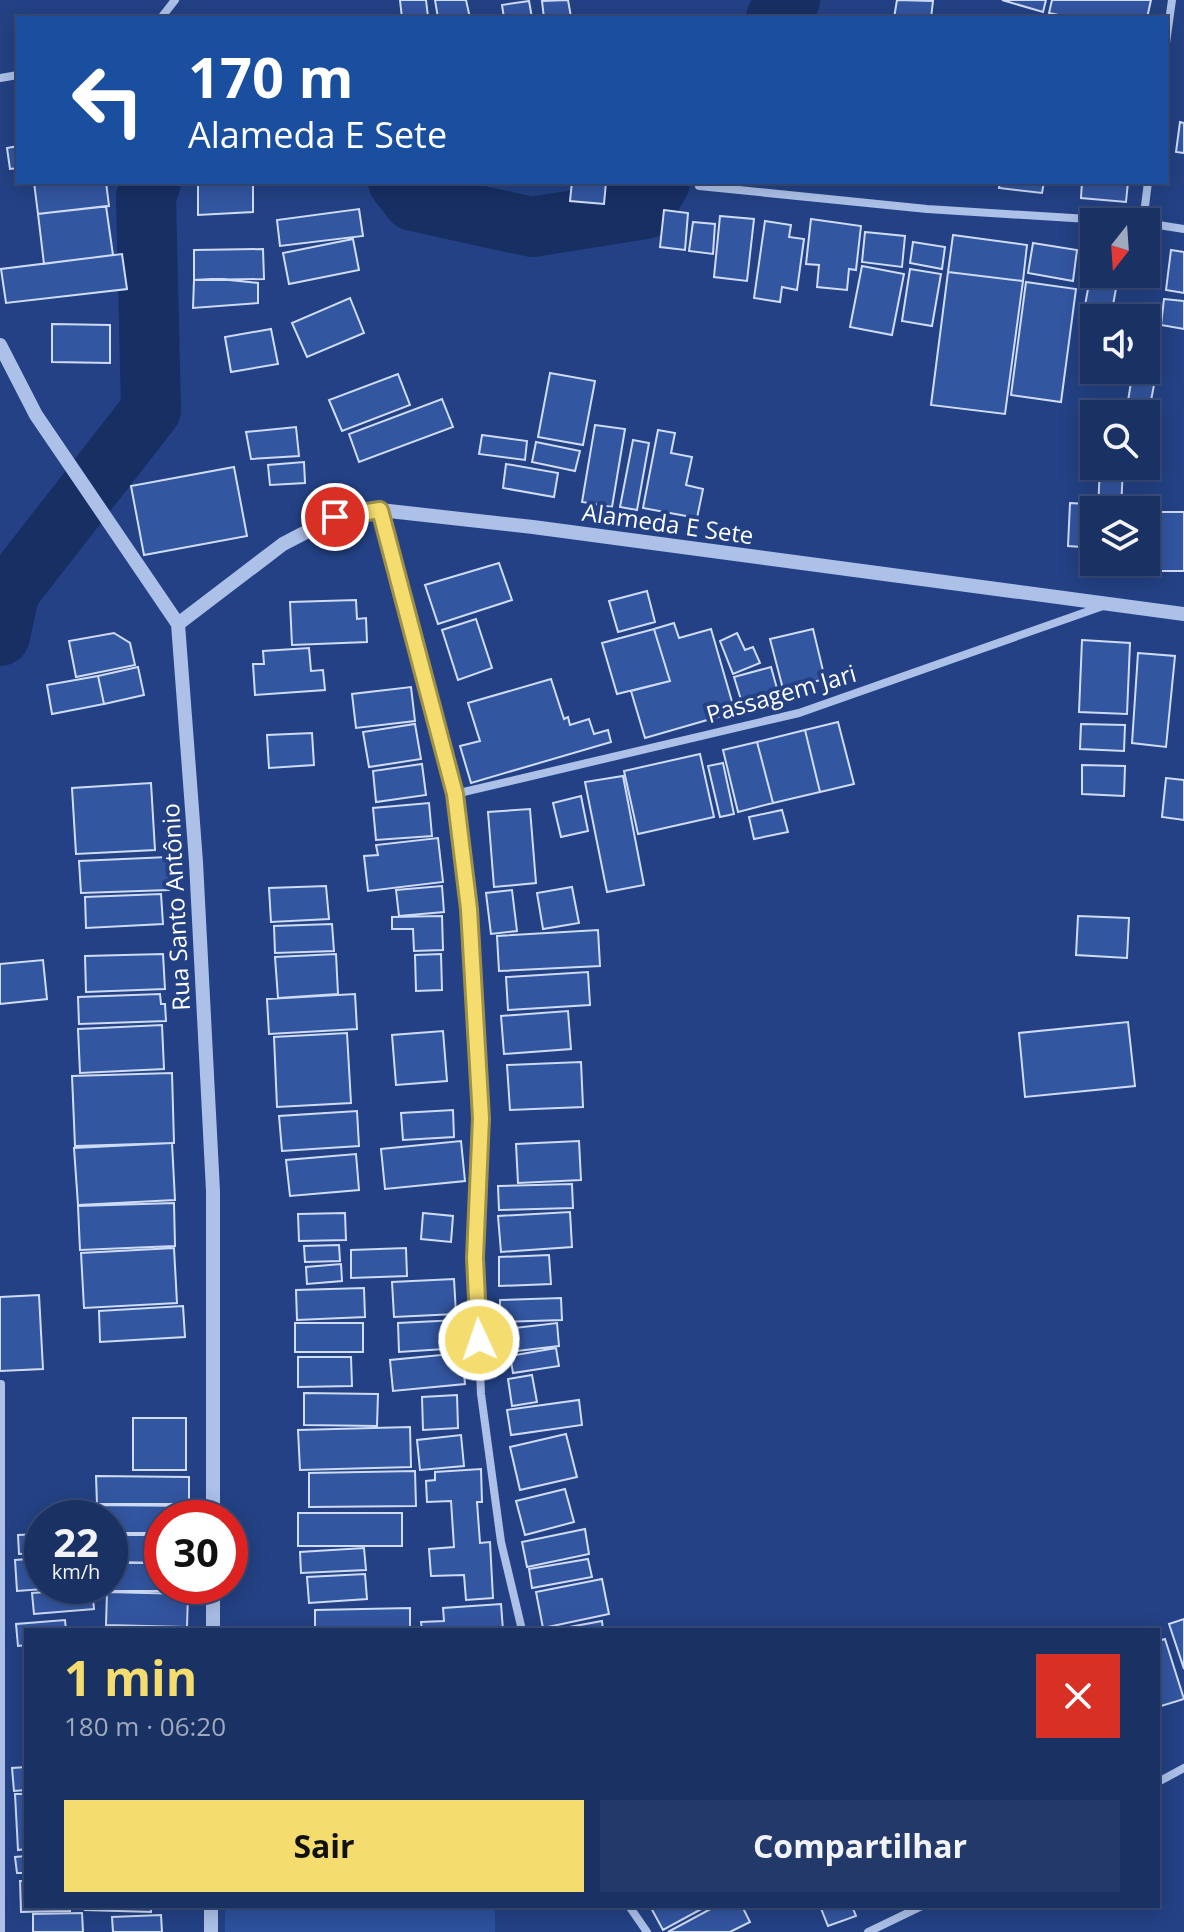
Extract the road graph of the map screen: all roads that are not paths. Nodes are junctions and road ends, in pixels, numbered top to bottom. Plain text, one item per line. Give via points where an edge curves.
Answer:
1 (175, 0) edge
2 (1172, 0) edge
3 (163, 16) edge
4 (1168, 29) edge
5 (1148, 184) edge
6 (699, 186) dead end
7 (1144, 208) edge
8 (1080, 218) edge
9 (1160, 225) edge
10 (1184, 229) edge
11 (0, 345) edge
12 (380, 510) junction
13 (1111, 604) junction
14 (1184, 614) edge
15 (178, 624) junction
16 (455, 794) junction
17 (1, 1384) edge
18 (213, 1500) edge
19 (213, 1604) edge
20 (213, 1628) edge
21 (522, 1628) edge
22 (1184, 1768) edge
23 (1160, 1781) edge
24 (211, 1908) edge
25 (630, 1908) edge
26 (918, 1908) edge
27 (1, 1932) edge
28 (211, 1932) edge
29 (647, 1932) edge
30 (868, 1932) edge

1 - 3 street
2 - 4 street
5 - 7 street
6 - 8 street
9 - 10 street
11 - 15 street via 36,415
12 - 13 street, Alameda E Sete
12 - 15 street, Alameda E Sete via 335,517 283,544
12 - 16 street
13 - 14 street, Alameda E Sete
13 - 16 street, Passagem Jari via 799,713
15 - 18 street, Rua Santo Antônio via 213,1191
16 - 21 street via 473,938 481,1118 475,1258 481,1394 501,1542
17 - 27 street
19 - 20 street
22 - 23 street
24 - 28 street
25 - 29 street
26 - 30 street

